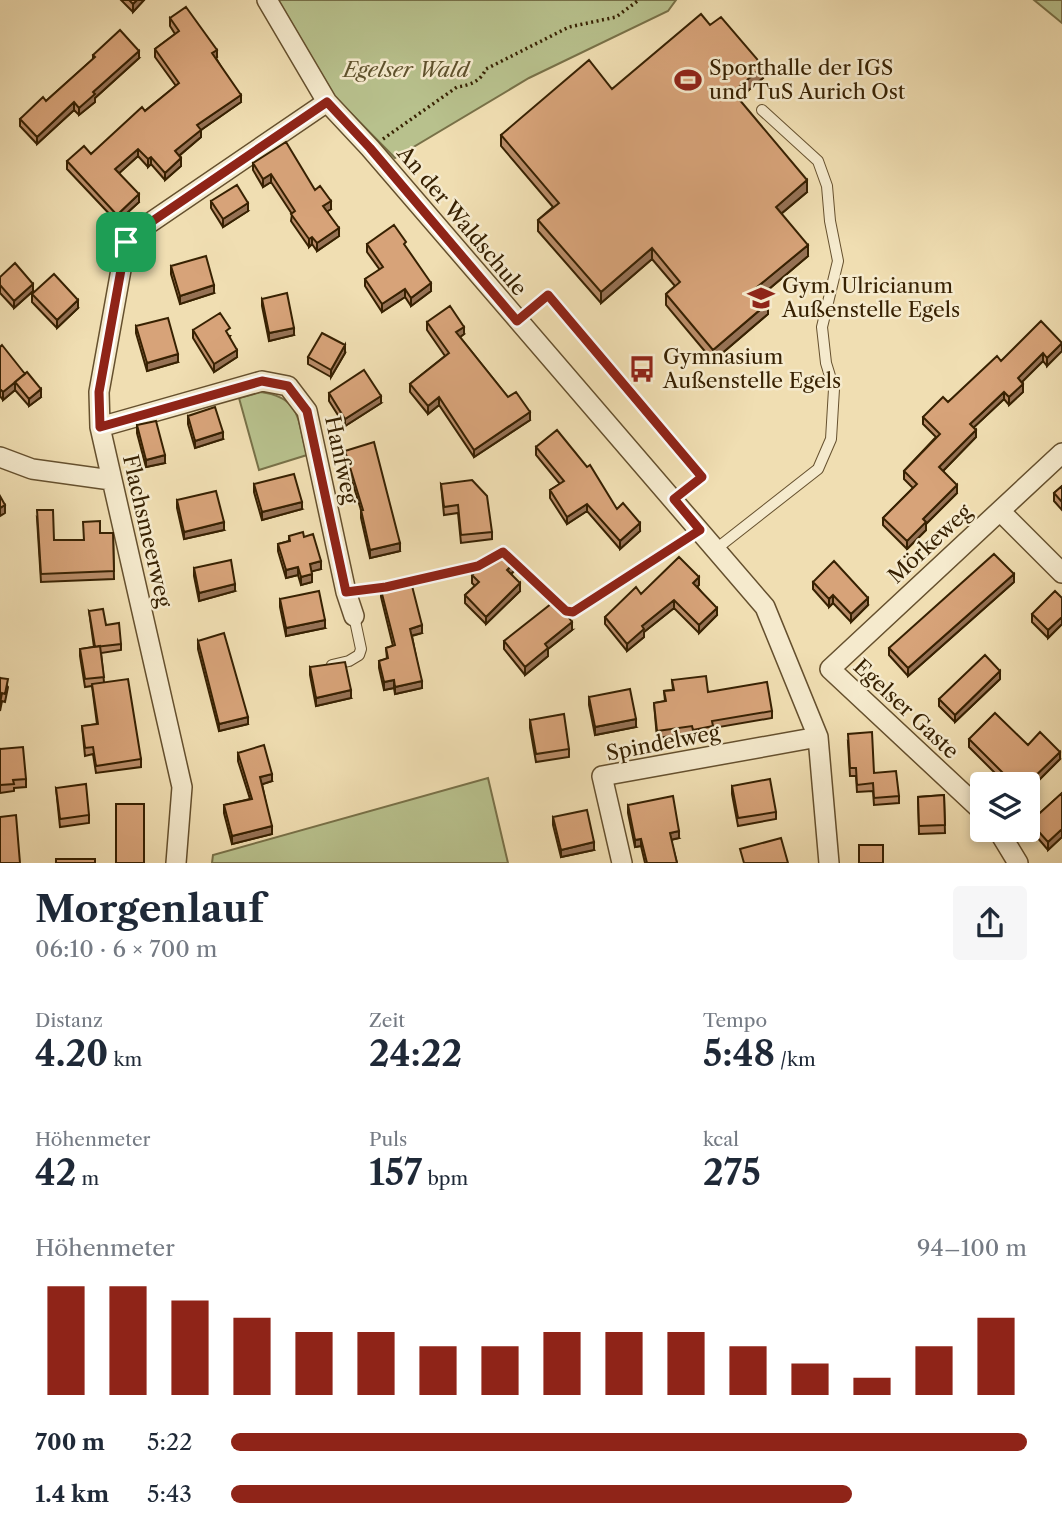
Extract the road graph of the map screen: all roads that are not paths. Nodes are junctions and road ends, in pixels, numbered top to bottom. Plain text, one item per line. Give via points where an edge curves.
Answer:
1 (267, 0) edge
2 (327, 102) junction
3 (762, 110) dead end
4 (517, 321) junction
5 (100, 427) junction
6 (1062, 453) edge
7 (0, 457) edge
8 (111, 480) junction
9 (674, 499) junction
10 (1000, 510) junction
11 (700, 530) junction
12 (716, 550) junction
13 (447, 573) road end
14 (1062, 573) edge
15 (346, 592) junction
16 (566, 611) edge
17 (354, 615) joint
18 (317, 668) edge
19 (830, 669) joint
20 (818, 737) junction
21 (970, 800) edge
22 (1005, 842) edge
23 (176, 863) edge
24 (622, 863) edge
25 (829, 863) edge
26 (1018, 863) edge

1 - 2 street, An der Waldschule
2 - 4 street, An der Waldschule
2 - 5 street, Flachsmeerweg via 126,242 99,392
3 - 12 lane via 818,161 827,186 838,261 822,327 834,389 831,439 818,469
4 - 9 street, An der Waldschule
4 - 9 lane via 548,295 702,477
5 - 8 street, Flachsmeerweg
5 - 15 street, Hanfweg via 262,381 288,386 307,411
6 - 10 street, Mörkeweg
7 - 8 street via 32,469
8 - 23 street, Flachsmeerweg via 182,788
9 - 11 street, An der Waldschule
10 - 14 street
10 - 19 street, Mörkeweg
11 - 12 street, An der Waldschule
11 - 16 lane via 573,612
12 - 20 street, An der Waldschule via 765,607
13 - 15 lane
15 - 17 street, Hanfweg
17 - 18 lane via 359,655 349,662
19 - 21 street, Egelser Gaste
20 - 24 street, Spindelweg via 602,776
20 - 25 street, An der Waldschule
22 - 26 street

